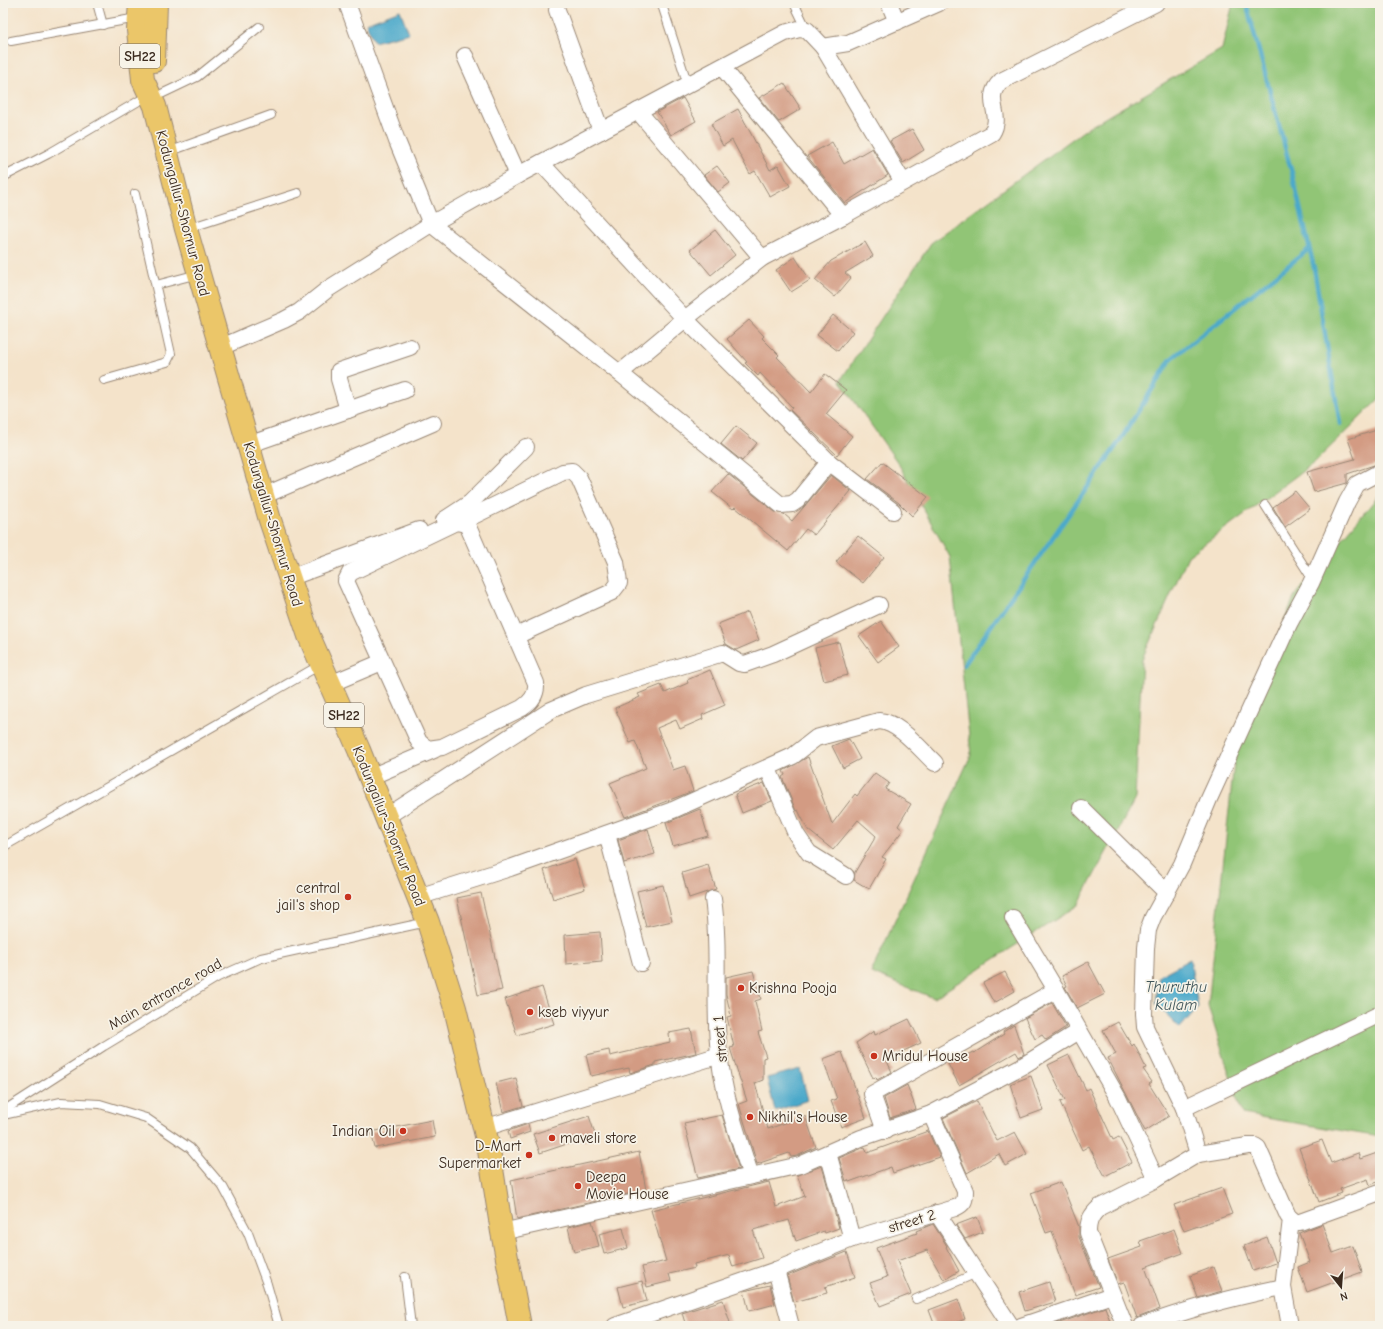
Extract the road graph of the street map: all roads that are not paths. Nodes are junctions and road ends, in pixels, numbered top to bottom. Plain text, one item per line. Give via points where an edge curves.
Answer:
1 (97, 3) edge
2 (794, 3) edge
3 (889, 3) edge
4 (939, 3) edge
5 (1156, 3) edge
6 (662, 5) dead end
7 (348, 6) dead end
8 (147, 10) edge
9 (557, 10) dead end
10 (897, 22) junction
11 (103, 25) junction
12 (259, 27) dead end
13 (807, 30) junction
14 (11, 41) dead end
15 (824, 47) junction
16 (465, 56) dead end
17 (722, 68) junction
18 (688, 85) junction
19 (153, 99) junction
20 (638, 111) junction
21 (271, 115) dead end
22 (601, 130) junction
23 (167, 152) junction
24 (541, 163) junction
25 (518, 175) junction
26 (3, 177) edge
27 (903, 182) junction
28 (298, 193) dead end
29 (135, 194) dead end
30 (843, 216) junction
31 (431, 224) junction
32 (186, 229) junction
33 (762, 258) junction
34 (199, 274) junction
35 (156, 285) junction
36 (685, 319) junction
37 (410, 347) dead end
38 (219, 348) junction
39 (620, 373) junction
40 (104, 380) dead end
41 (405, 390) dead end
42 (348, 410) junction
43 (433, 424) dead end
44 (248, 446) junction
45 (526, 447) dead end
46 (829, 462) junction
47 (1380, 472) edge
48 (263, 496) junction
49 (1265, 505) dead end
50 (893, 511) dead end
51 (461, 522) junction
52 (289, 578) junction
53 (1313, 580) junction
54 (879, 605) dead end
55 (516, 636) junction
56 (382, 662) junction
57 (321, 665) junction
58 (330, 684) junction
59 (434, 750) junction
60 (935, 763) dead end
61 (768, 769) junction
62 (370, 777) junction
63 (1081, 808) dead end
64 (386, 817) junction
65 (607, 834) junction
66 (3, 847) edge
67 (846, 876) dead end
68 (1167, 893) junction
69 (418, 897) junction
70 (713, 899) dead end
71 (1013, 918) dead end
72 (428, 922) junction
73 (641, 963) dead end
74 (1056, 990) junction
75 (1380, 1014) edge
76 (1079, 1031) junction
77 (720, 1055) junction
78 (1184, 1108) junction
79 (3, 1111) edge
80 (931, 1114) junction
81 (3, 1115) edge
82 (484, 1128) junction
83 (885, 1131) junction
84 (828, 1153) junction
85 (1198, 1154) junction
86 (751, 1176) junction
87 (1156, 1179) junction
88 (1380, 1193) edge
89 (937, 1213) junction
90 (1291, 1220) junction
91 (502, 1232) junction
92 (852, 1239) junction
93 (776, 1270) junction
94 (977, 1273) junction
95 (405, 1278) dead end
96 (1282, 1287) junction
97 (1112, 1295) junction
98 (916, 1299) dead end
99 (1182, 1319) edge
100 (279, 1326) edge
101 (411, 1326) edge
102 (520, 1326) edge
103 (615, 1326) edge
104 (791, 1326) edge
105 (1011, 1326) edge
106 (1022, 1326) edge
107 (1125, 1326) edge
108 (1142, 1326) edge
109 (1290, 1326) edge

1 - 11 lane
2 - 13 lane
3 - 10 street
4 - 10 street
5 - 27 street via 1002,81 995,87 992,97 997,119 992,133
6 - 18 lane
7 - 31 street via 397,141
8 - 11 lane
8 - 19 main road, SH22 via 139,51 143,80
9 - 22 street
10 - 15 street via 848,43
11 - 14 lane
12 - 19 lane via 197,77
13 - 15 street
13 - 17 street via 799,29 785,33
15 - 27 street
16 - 25 street
17 - 18 street
17 - 30 street
18 - 20 street
19 - 23 main road, Kodungallur-Shornur Road / SH22
19 - 26 lane
20 - 22 street
20 - 33 street
21 - 23 lane
22 - 24 street
23 - 32 main road, Kodungallur-Shornur Road / SH22
24 - 25 street
24 - 36 street
25 - 31 street
27 - 30 street
28 - 32 lane
29 - 35 lane
30 - 33 street
31 - 38 street via 328,289 299,312
31 - 39 street
32 - 34 main road, Kodungallur-Shornur Road / SH22
33 - 36 street
34 - 35 lane
34 - 38 main road, Kodungallur-Shornur Road / SH22
35 - 40 lane via 170,346 170,358 167,362
36 - 39 street
36 - 46 street
37 - 42 street via 339,371
38 - 44 main road, Kodungallur-Shornur Road / SH22
39 - 46 street via 781,505 792,504 798,500
41 - 42 street
42 - 44 street
43 - 48 street
44 - 48 main road, Kodungallur-Shornur Road / SH22
45 - 52 street via 470,503 449,518
46 - 50 street
47 - 53 street via 1357,484
48 - 52 main road, Kodungallur-Shornur Road / SH22
49 - 53 lane
51 - 55 street via 469,529
51 - 55 street via 563,472 572,471 579,478 616,562 619,583 612,592
51 - 56 street via 456,522 356,570 347,577 346,585
52 - 57 main road, Kodungallur-Shornur Road / SH22 via 308,636
53 - 68 street via 1289,624
54 - 64 street via 773,654 745,664 738,663 723,653 586,695 551,710
55 - 59 street via 536,683 534,697 522,708
56 - 58 street
56 - 59 street via 419,742 423,747
57 - 58 main road, Kodungallur-Shornur Road / SH22
57 - 66 lane
58 - 62 main road, Kodungallur-Shornur Road / SH22
59 - 62 street
60 - 61 street via 897,728 879,721 816,738 793,756
61 - 65 street via 673,810
61 - 67 street via 796,834 810,853
62 - 64 main road, Kodungallur-Shornur Road / SH22
63 - 68 street
64 - 69 main road, Kodungallur-Shornur Road / SH22
65 - 69 street
65 - 73 street
68 - 78 street via 1148,930 1145,1027
69 - 72 main road, Kodungallur-Shornur Road / SH22
70 - 77 street, street 1
71 - 74 street
72 - 79 lane, Main entrance road via 261,958 218,977
72 - 82 main road, Kodungallur-Shornur Road / SH22 via 455,1008
74 - 76 street
74 - 83 street via 872,1094
75 - 78 street
76 - 80 street
76 - 87 street via 1118,1098
77 - 82 street
77 - 86 street, street 1 via 728,1097
78 - 85 street
80 - 83 street
80 - 89 street, street 2 via 965,1191 962,1204
81 - 100 lane via 61,1102 100,1104 146,1118 190,1148 224,1187 248,1233
82 - 91 main road, Kodungallur-Shornur Road / SH22
83 - 84 street via 861,1138
84 - 86 street via 800,1165
84 - 92 street
85 - 87 street
85 - 90 street via 1248,1146 1258,1148
86 - 91 street
87 - 97 street via 1100,1207 1088,1222 1088,1233
88 - 90 street via 1300,1222
89 - 92 street, street 2
89 - 94 street
90 - 96 street
91 - 102 main road, Kodungallur-Shornur Road / SH22
92 - 93 street, street 2
93 - 103 street, street 2
93 - 104 street
94 - 98 lane
94 - 105 street
95 - 101 lane
96 - 99 street via 1228,1298
96 - 109 street
97 - 106 street
97 - 107 street
99 - 108 street

